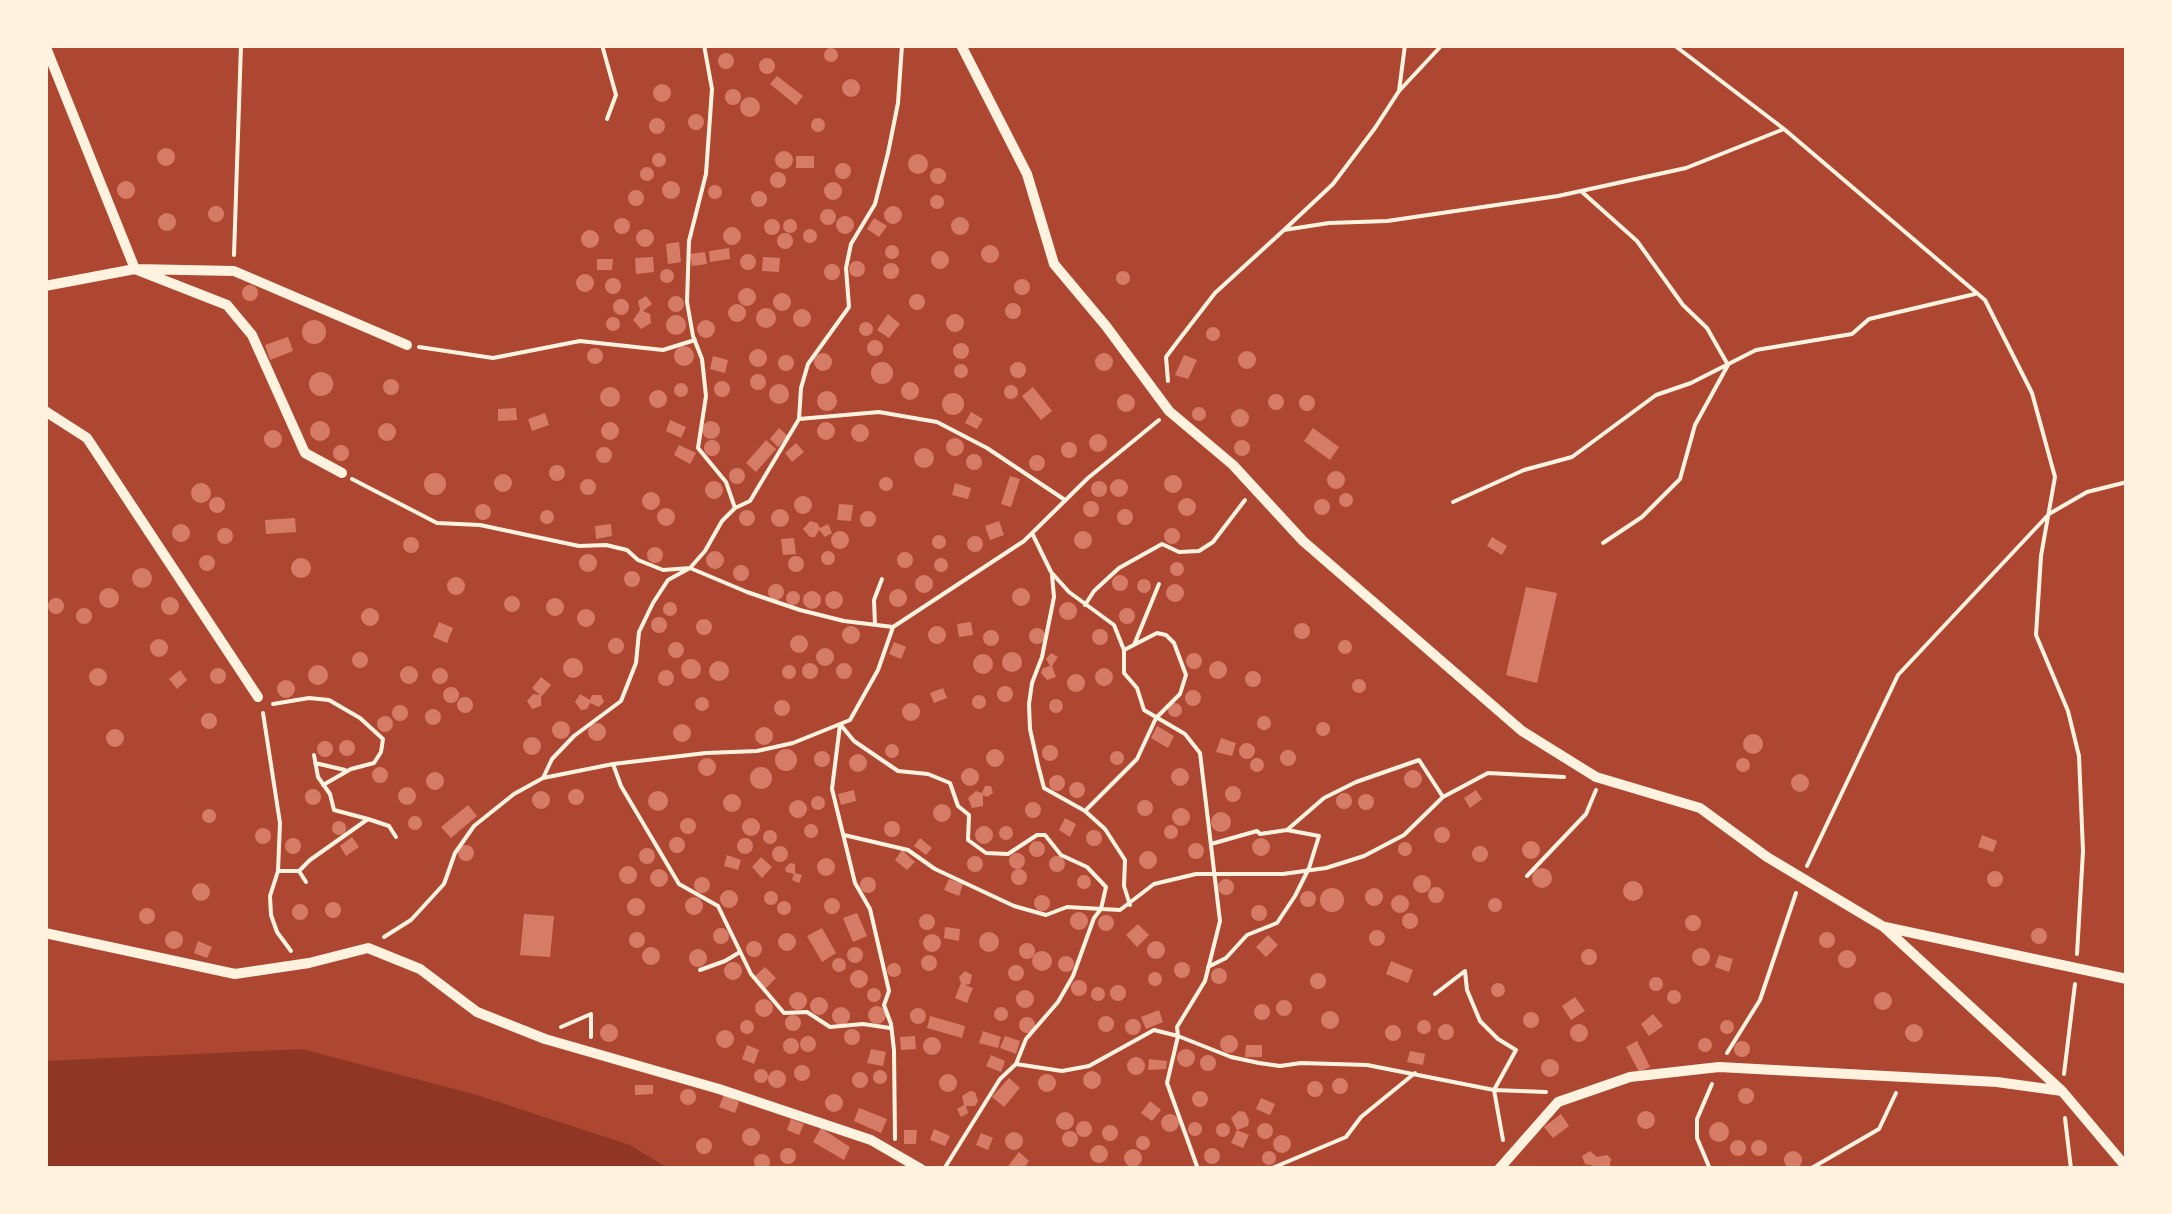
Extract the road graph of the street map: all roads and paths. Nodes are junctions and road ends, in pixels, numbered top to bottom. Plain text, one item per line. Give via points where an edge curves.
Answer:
1 (241, 45) edge
2 (602, 45) edge
3 (704, 45) edge
4 (902, 45) edge
5 (961, 45) edge
6 (1405, 45) edge
7 (1442, 45) edge
8 (1674, 45) edge
9 (45, 46) edge
10 (1399, 90) junction
11 (608, 119) dead end
12 (1784, 129) junction
13 (1580, 191) junction
14 (1284, 230) junction
15 (135, 268) junction
16 (234, 271) junction
17 (45, 286) edge
18 (1977, 293) junction
19 (695, 340) junction
20 (407, 345) joint
21 (1728, 365) junction
22 (45, 411) edge
23 (1169, 411) junction
24 (800, 419) junction
25 (342, 473) joint
26 (2127, 482) edge
27 (1255, 489) junction
28 (1065, 500) junction
29 (1454, 502) dead end
30 (735, 508) junction
31 (2048, 514) junction
32 (1032, 533) junction
33 (1603, 543) dead end
34 (690, 568) junction
35 (1051, 572) junction
36 (882, 580) dead end
37 (1159, 584) dead end
38 (1085, 605) junction
39 (875, 625) junction
40 (893, 627) junction
41 (1134, 645) junction
42 (1124, 650) junction
43 (258, 697) dead end
44 (1156, 718) junction
45 (840, 724) junction
46 (314, 756) dead end
47 (316, 763) junction
48 (613, 764) junction
49 (348, 770) junction
50 (1570, 777) dead end
51 (543, 778) junction
52 (1601, 778) junction
53 (323, 784) junction
54 (1444, 797) junction
55 (1085, 811) junction
56 (368, 819) junction
57 (1286, 830) junction
58 (844, 835) junction
59 (396, 838) dead end
60 (1211, 844) junction
61 (1309, 868) junction
62 (278, 871) junction
63 (300, 871) junction
64 (1214, 872) junction
65 (1526, 876) dead end
66 (1802, 877) junction
67 (306, 882) dead end
68 (1130, 905) junction
69 (1101, 909) junction
70 (1884, 927) junction
71 (45, 933) edge
72 (368, 948) junction
73 (740, 952) junction
74 (296, 964) junction
75 (1208, 967) junction
76 (700, 970) dead end
77 (2077, 970) junction
78 (2127, 979) edge
79 (1435, 994) dead end
80 (892, 1029) junction
81 (538, 1036) junction
82 (1178, 1036) junction
83 (592, 1052) junction
84 (1016, 1064) junction
85 (1719, 1067) junction
86 (1414, 1073) junction
87 (1904, 1076) junction
88 (1494, 1090) junction
89 (2062, 1091) junction
90 (1565, 1100) junction
91 (895, 1154) junction
92 (1502, 1164) edge
93 (2127, 1168) edge
94 (921, 1169) edge
95 (944, 1169) edge
96 (1198, 1169) edge
97 (1270, 1169) edge
98 (1710, 1169) edge
99 (1810, 1169) edge
100 (2071, 1169) edge

1 - 16 path
2 - 11 path via 616,95
3 - 19 path via 712,89 706,174 687,271
4 - 24 path via 888,153 846,268 849,307 808,364
5 - 23 street via 1027,174 1054,264
6 - 10 path
7 - 10 path
8 - 12 path
9 - 15 street
10 - 14 path via 1332,184
12 - 13 path via 1686,168
12 - 18 path
13 - 14 path via 1387,222
13 - 21 path via 1637,242 1707,328
14 - 23 path via 1214,294 1166,357
15 - 16 street
15 - 17 street
15 - 25 street via 228,305 252,335 305,453
16 - 20 street
18 - 21 path via 1869,319 1852,334 1756,350
18 - 31 path via 2032,393 2055,477
19 - 20 path via 663,350 580,341 493,358
19 - 30 path via 706,396 698,448 726,482
21 - 29 path via 1656,395 1572,457
21 - 33 path via 1694,425 1680,479
22 - 43 street via 88,438
23 - 27 street
23 - 28 path
24 - 28 path via 879,412 937,422
24 - 30 path via 750,501
25 - 34 path via 437,523 606,545 663,570
26 - 31 path via 2087,492
27 - 38 path via 1213,542 1179,552 1162,544 1119,568
27 - 52 street via 1303,541 1522,731
28 - 32 path
30 - 34 path
31 - 66 path via 1898,675
31 - 77 path via 2036,635 2080,756
32 - 35 path
32 - 40 path
34 - 39 path via 800,610
34 - 51 path via 668,580 654,603 621,701 574,736
35 - 38 path
35 - 55 path via 1054,597 1032,683 1030,729 1044,788
36 - 39 path
37 - 41 path
38 - 42 path via 1114,625
39 - 40 path
40 - 45 path via 878,670 850,720
41 - 42 path
41 - 44 path via 1166,635 1186,675 1180,694
42 - 44 path via 1124,672 1144,710
44 - 55 path via 1137,758
44 - 60 path via 1185,734 1200,753
45 - 48 path via 757,752
45 - 58 path via 832,789
45 - 69 path via 898,772 950,783 969,816 968,840 986,852 1008,854 1046,835 1061,855 1088,868 1106,887
46 - 47 path
47 - 49 path
47 - 53 path
48 - 51 path
48 - 73 path via 679,884 718,906
49 - 53 path
49 - 62 path via 374,762 381,752 382,740 360,718 329,700 261,707 280,823
50 - 54 path via 1488,772
51 - 72 path via 474,826 444,884 411,920
52 - 65 path via 1586,814
52 - 66 street via 1700,808
53 - 56 path via 334,810
54 - 57 path via 1419,760 1324,798
54 - 61 path via 1387,846
55 - 68 path via 1125,860
56 - 59 path via 388,826
56 - 63 path
57 - 60 path
57 - 61 path via 1319,836
58 - 69 path via 908,850 1014,906 1046,915
58 - 80 path via 855,882 870,909
60 - 64 path
61 - 64 path via 1266,875
61 - 75 path via 1277,923 1247,936
62 - 63 path
62 - 74 path via 271,915
63 - 67 path
64 - 68 path via 1154,884
64 - 75 path via 1220,921
66 - 70 street
66 - 85 path via 1760,1000
68 - 69 path
69 - 84 path via 1073,976 1026,1039
70 - 77 street
70 - 89 street
71 - 74 street via 236,974
72 - 74 street
72 - 81 street via 420,969 476,1012
73 - 76 path
73 - 80 path via 784,1013 808,1012 830,1026
75 - 82 path
77 - 78 street
77 - 89 path
79 - 88 path via 1465,971 1480,1021 1516,1050
80 - 91 path
81 - 83 street
81 - 83 path via 591,1014
82 - 84 path via 1154,1030 1090,1066 1062,1072
82 - 86 path via 1258,1063 1368,1065
82 - 96 path via 1167,1083
83 - 91 street via 788,1111
84 - 95 path
85 - 87 street
85 - 90 street via 1630,1077
85 - 98 path via 1698,1119 1697,1138
86 - 88 path
86 - 97 path via 1361,1116 1346,1138
87 - 89 street
87 - 99 path via 1879,1130
88 - 90 path via 1543,1091
88 - 92 path
89 - 93 street
89 - 100 path
90 - 92 street
91 - 94 street

